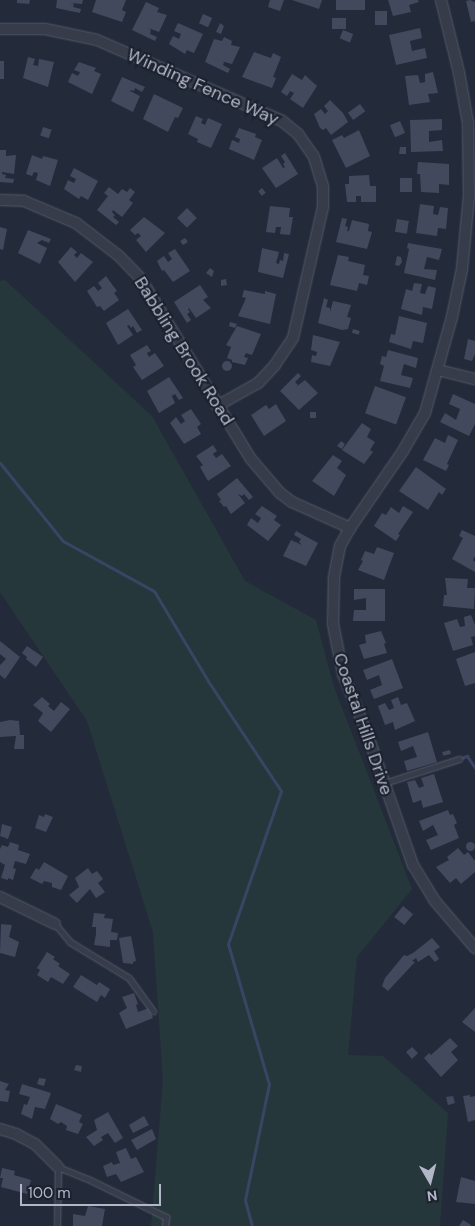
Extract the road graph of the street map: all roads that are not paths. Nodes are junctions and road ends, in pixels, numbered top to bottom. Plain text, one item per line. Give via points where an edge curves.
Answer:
1 (441, 0) edge
2 (0, 29) edge
3 (0, 200) edge
4 (438, 370) junction
5 (475, 379) edge
6 (217, 406) junction
7 (350, 528) junction
8 (459, 759) dead end
9 (384, 783) junction
10 (0, 896) edge
11 (55, 924) joint
12 (475, 948) edge
13 (153, 1011) dead end
14 (0, 1130) edge
15 (58, 1167) junction
16 (57, 1226) edge
17 (165, 1226) edge

1 - 4 street, Coastal Hills Drive via 460,72 468,123 469,189 462,269
2 - 6 street, Winding Fence Way via 45,29 96,40 282,122 298,134 314,156 323,188 323,207 293,338 258,383
3 - 6 street, Babbling Brook Road via 24,201 62,216 120,256 141,279
4 - 5 street
4 - 7 street, Coastal Hills Drive via 425,413
6 - 7 street, Babbling Brook Road via 251,460 280,493 292,502
7 - 9 street, Coastal Hills Drive via 340,546 334,578 334,639 343,674
8 - 9 lane
9 - 12 street, Coastal Hills Drive via 412,864 423,885
10 - 11 street
11 - 13 lane via 70,942 129,978
14 - 15 street via 35,1144
15 - 16 lane
15 - 17 lane via 166,1217

